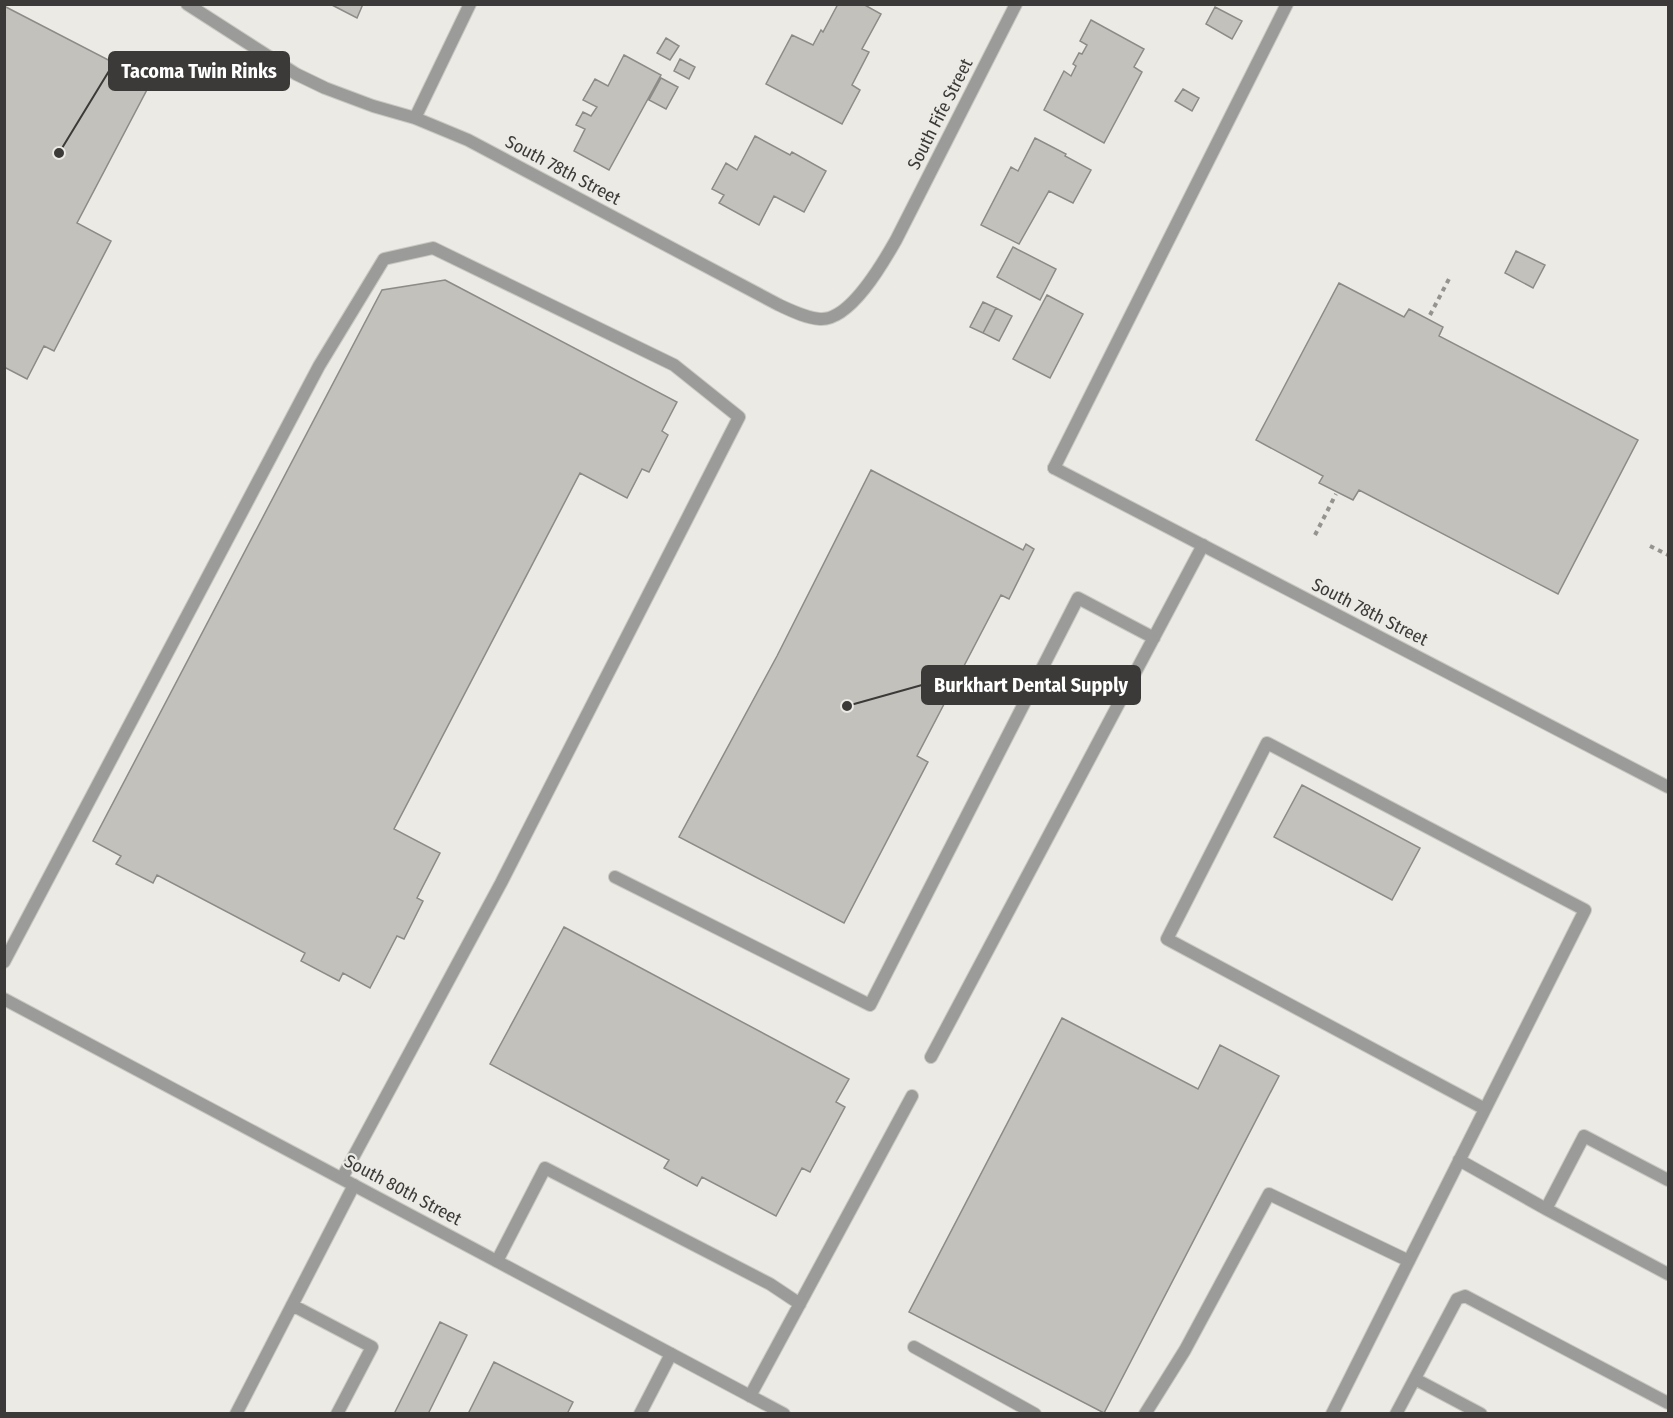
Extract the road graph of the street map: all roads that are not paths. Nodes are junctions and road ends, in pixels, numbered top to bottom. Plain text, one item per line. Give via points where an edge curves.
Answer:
1 (187, 4) edge
2 (470, 4) edge
3 (1016, 4) edge
4 (1287, 4) edge
5 (415, 118) junction
6 (896, 240) joint
7 (1203, 545) junction
8 (1154, 638) junction
9 (1668, 788) edge
10 (615, 876) dead end
11 (4, 962) edge
12 (4, 999) edge
13 (931, 1057) dead end
14 (912, 1096) dead end
15 (1485, 1109) junction
16 (1459, 1160) junction
17 (342, 1178) junction
18 (1668, 1180) edge
19 (354, 1185) junction
20 (1546, 1209) junction
21 (497, 1261) junction
22 (1408, 1261) junction
23 (1668, 1274) edge
24 (800, 1304) junction
25 (292, 1305) junction
26 (914, 1347) dead end
27 (671, 1354) junction
28 (1415, 1379) junction
29 (750, 1396) junction
30 (1668, 1403) edge
31 (236, 1413) edge
32 (337, 1413) edge
33 (640, 1413) edge
34 (784, 1413) edge
35 (1035, 1413) edge
36 (1145, 1413) edge
37 (1332, 1413) edge
38 (1396, 1413) edge
39 (1481, 1413) edge

1 - 5 street, South 78th Street via 296,74 373,106
2 - 5 street
3 - 6 street, South Fife Street
4 - 7 street, South 78th Street via 1054,468
5 - 6 street, South 78th Street via 468,140 779,305 812,318 828,319 848,307
7 - 8 street
7 - 9 street, South 78th Street
8 - 10 street via 1078,598 870,1005
8 - 13 street
11 - 17 street via 319,366 384,259 433,248 674,365 739,417 501,883
12 - 17 street, South 80th Street
14 - 24 street
15 - 15 street via 1585,910 1267,744 1167,939
15 - 16 street
16 - 20 street
16 - 22 street
17 - 19 street, South 80th Street
18 - 20 street via 1584,1136
19 - 21 street, South 80th Street
19 - 25 street
20 - 23 street
21 - 24 street via 545,1168 770,1284
21 - 27 street, South 80th Street
22 - 36 street via 1269,1194 1185,1350
22 - 37 street
24 - 29 street
25 - 31 street
25 - 32 street via 372,1347
26 - 35 street
27 - 29 street, South 80th Street
27 - 33 street
28 - 30 street via 1457,1299 1465,1296
28 - 38 street
28 - 39 street
29 - 34 street, South 80th Street

